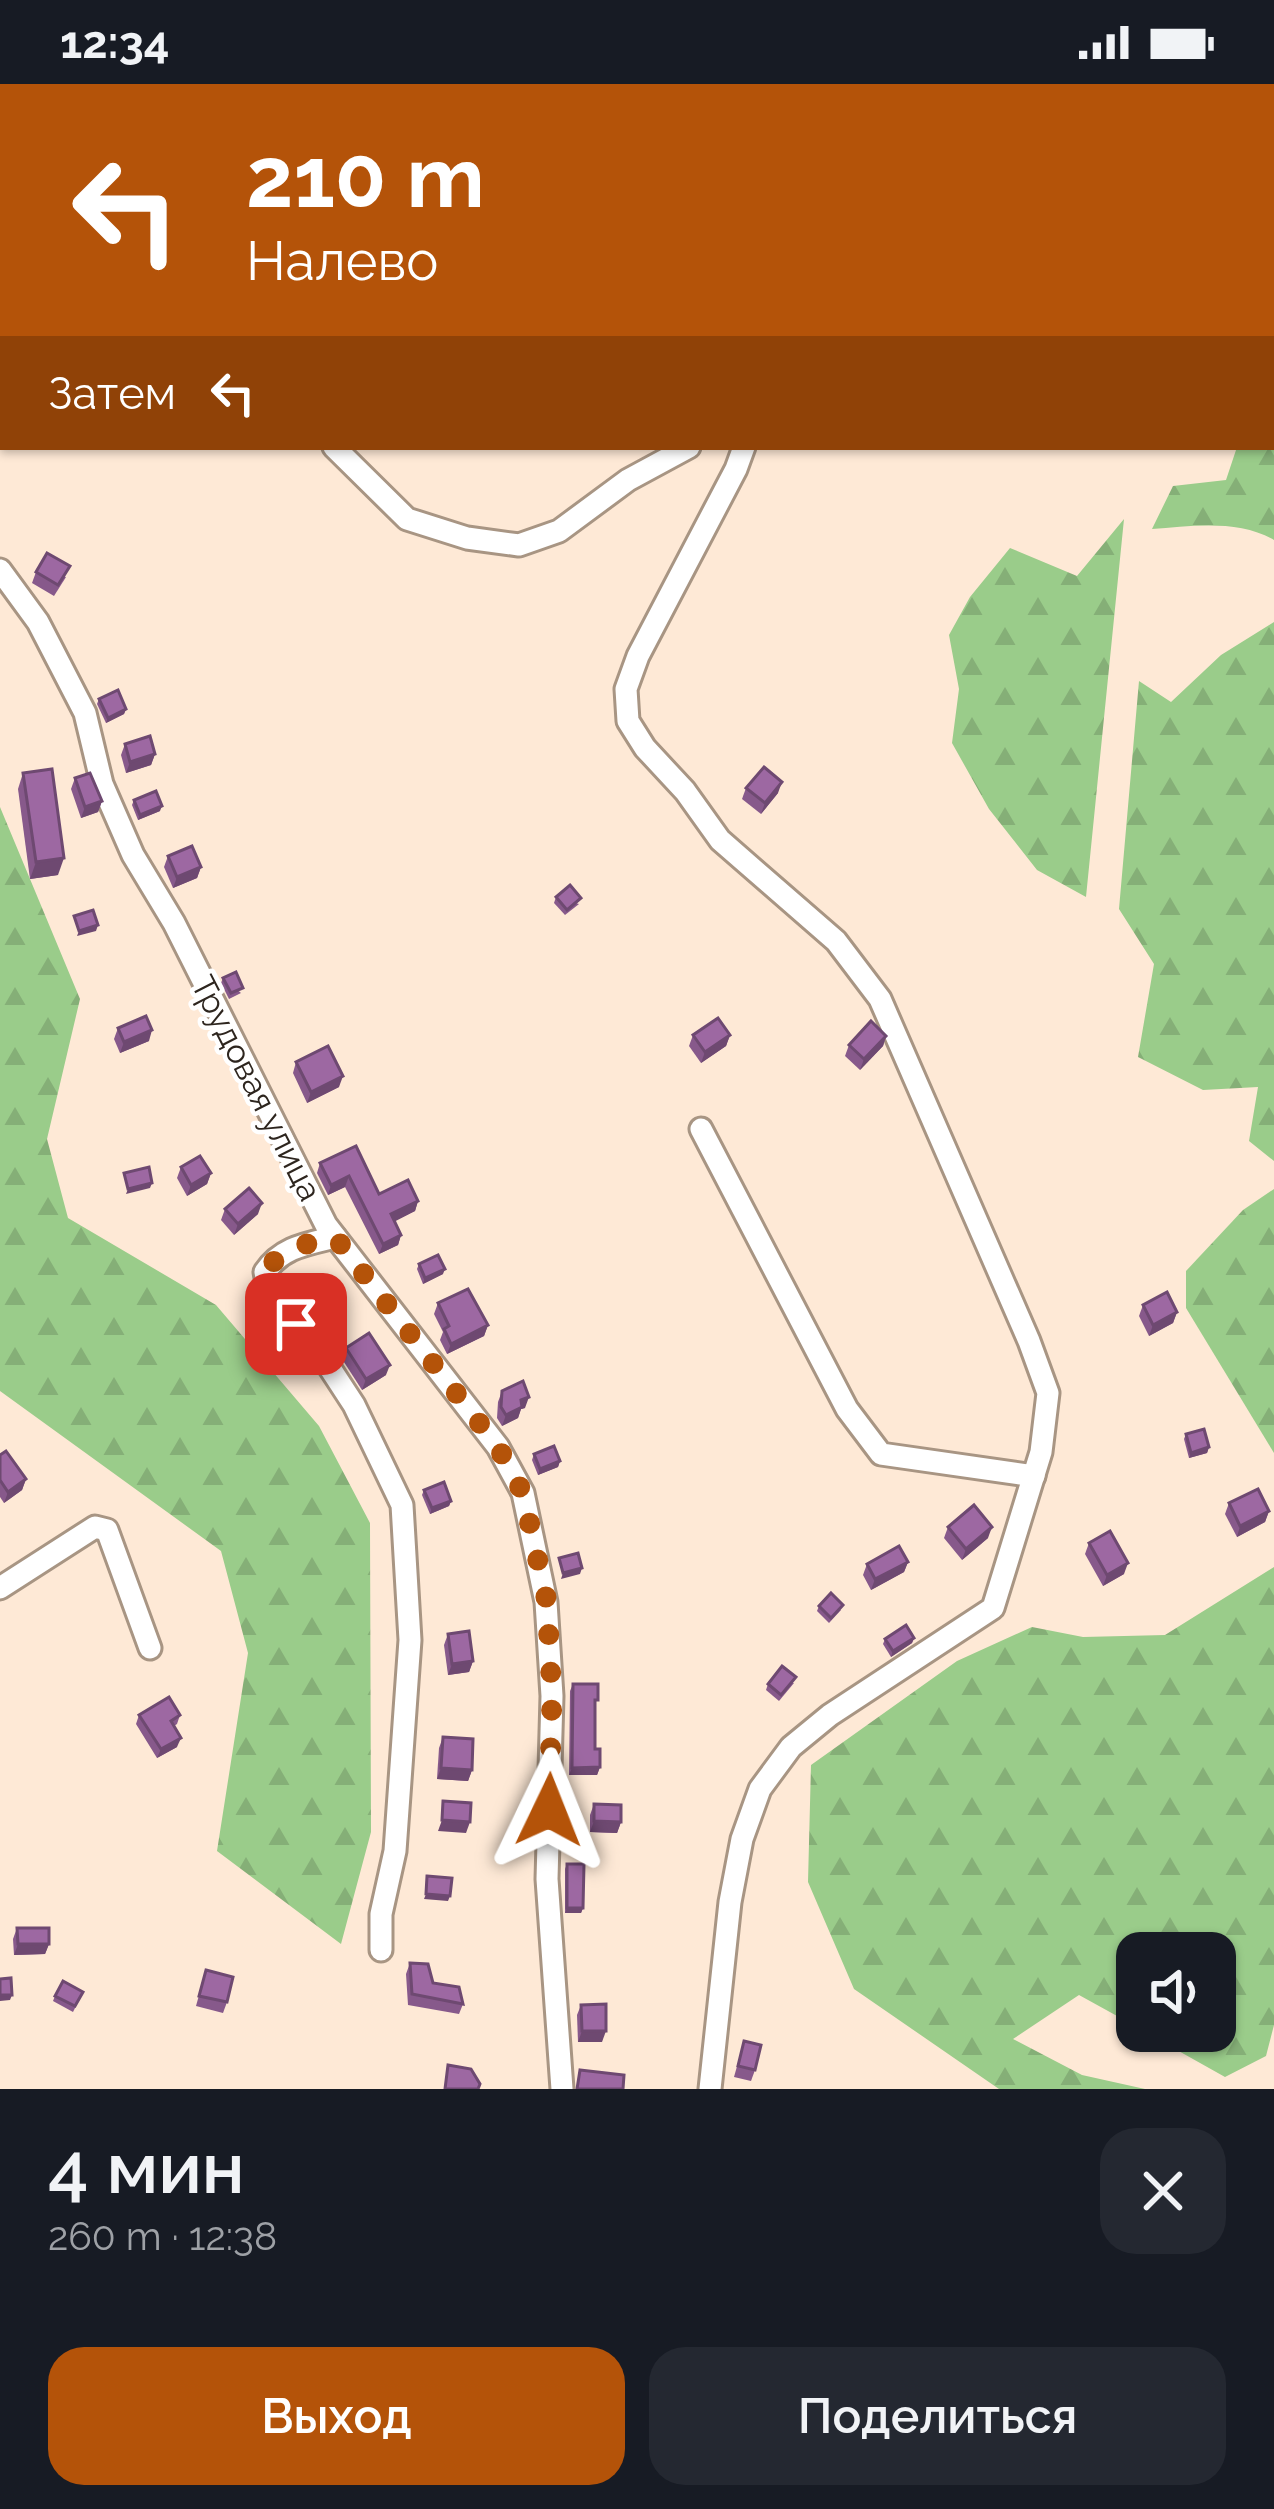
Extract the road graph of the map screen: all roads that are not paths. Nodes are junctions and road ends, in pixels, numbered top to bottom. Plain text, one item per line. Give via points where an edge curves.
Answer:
1 (337, 450) edge
2 (683, 450) edge
3 (742, 450) edge
4 (0, 570) edge
5 (701, 1129) dead end
6 (335, 1237) junction
7 (1034, 1476) junction
8 (0, 1588) edge
9 (150, 1648) dead end
10 (381, 1950) dead end
11 (562, 2089) edge
12 (710, 2089) edge

1 - 2 street via 407,519 519,545 560,530
3 - 7 street via 638,656 626,689 628,721 720,840 836,941 880,999 1048,1393
4 - 6 street, Трудовая улица via 38,622 85,713 102,784 133,855
5 - 7 street via 847,1409 880,1454
6 - 10 street via 294,1247 265,1272 268,1288 353,1405 402,1505 410,1640
6 - 11 street, Трудовая улица via 498,1447 523,1493 537,1545 552,1696 547,1879
7 - 12 street via 993,1607 830,1715 791,1747 760,1790 730,1902
8 - 9 street via 95,1527 106,1530

